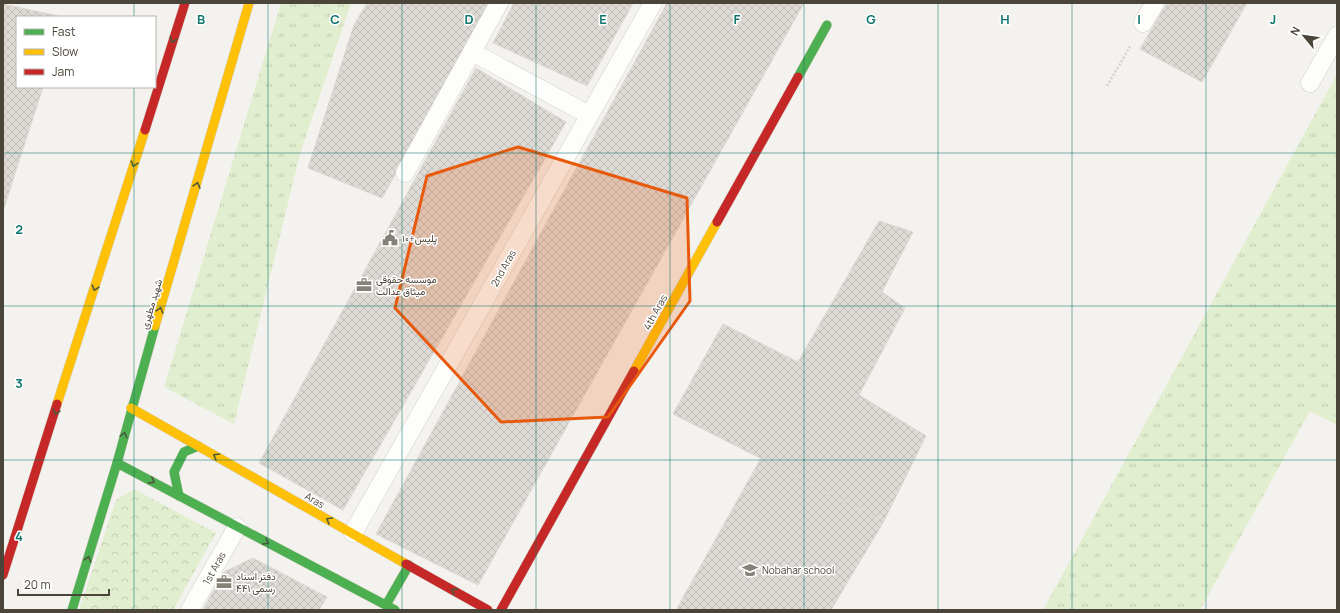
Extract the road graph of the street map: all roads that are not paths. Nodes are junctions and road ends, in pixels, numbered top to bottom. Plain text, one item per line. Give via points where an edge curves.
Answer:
1 (185, 3) edge
2 (249, 3) edge
3 (499, 3) edge
4 (653, 3) edge
5 (1155, 3) edge
6 (1143, 23) road end
7 (828, 25) dead end
8 (1337, 36) edge
9 (472, 52) junction
10 (1310, 83) dead end
11 (589, 115) junction
12 (405, 173) dead end
13 (131, 408) junction
14 (198, 446) junction
15 (117, 463) junction
16 (179, 496) junction
17 (237, 527) junction
18 (353, 534) junction
19 (409, 565) junction
20 (3, 575) edge
21 (386, 605) junction
22 (72, 610) edge
23 (190, 610) edge
24 (395, 610) edge
25 (488, 610) edge
26 (501, 610) edge

1 -> 20 street
13 -> 2 street, شهید مطهری
3 - 9 lane
4 - 11 lane, 2nd Aras
5 - 6 lane
7 - 26 street, 4th Aras
8 - 10 lane
9 - 11 lane
9 - 12 lane
11 - 18 lane, 2nd Aras
13 - 14 street, Aras
15 -> 13 street, شهید مطهری
14 - 16 street via 184,452 174,472
18 -> 14 street, Aras
15 -> 16 street
22 -> 15 street, شهید مطهری
16 - 17 street
17 -> 21 street
17 - 23 lane, 1st Aras
18 - 19 street, Aras
19 - 21 street
25 -> 19 street, Aras
21 - 24 street

